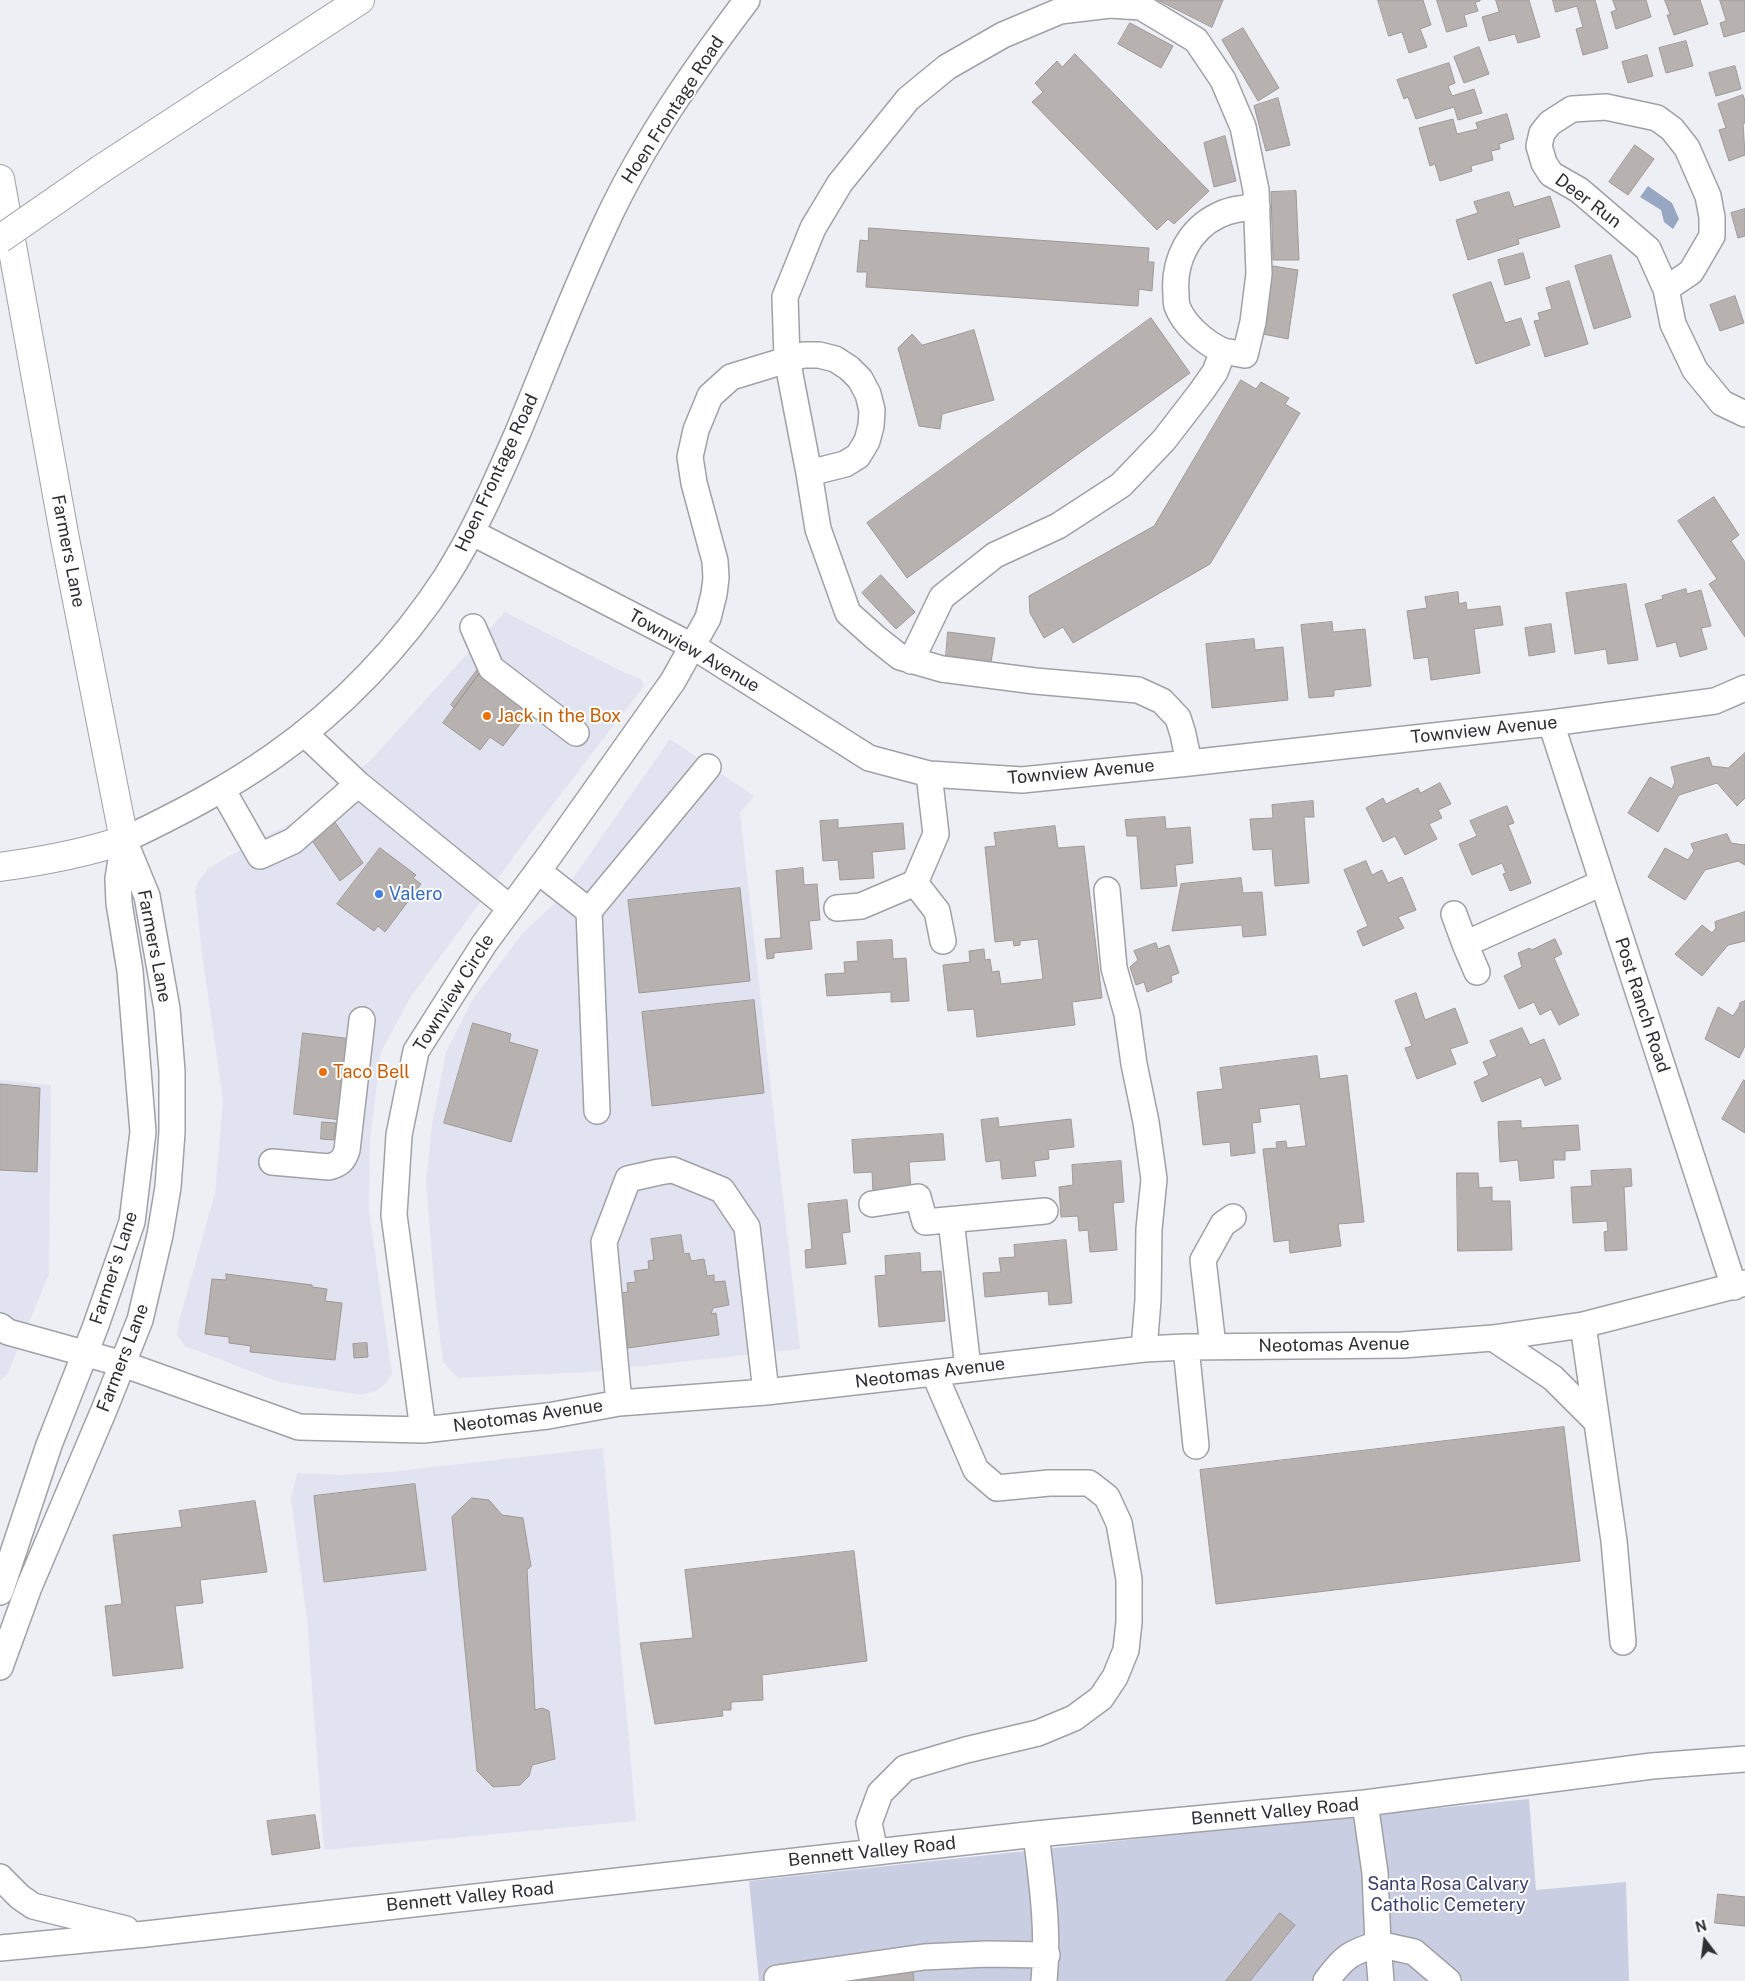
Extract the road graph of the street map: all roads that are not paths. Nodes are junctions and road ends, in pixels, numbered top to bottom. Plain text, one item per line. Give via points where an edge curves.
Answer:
1 (360, 0) edge
2 (748, 0) edge
3 (0, 179) edge
4 (1257, 207) junction
5 (0, 239) edge
6 (1666, 289) junction
7 (1223, 350) junction
8 (787, 359) junction
9 (1745, 414) edge
10 (809, 473) junction
11 (472, 533) junction
12 (473, 627) dead end
13 (694, 647) junction
14 (911, 661) junction
15 (1745, 688) edge
16 (1551, 723) junction
17 (304, 733) junction
18 (576, 733) dead end
19 (1189, 763) junction
20 (708, 767) dead end
21 (929, 774) junction
22 (358, 784) junction
23 (222, 789) junction
24 (124, 840) junction
25 (0, 867) edge
26 (538, 871) junction
27 (1602, 883) junction
28 (915, 884) junction
29 (1106, 890) dead end
30 (510, 908) junction
31 (837, 908) dead end
32 (589, 911) junction
33 (1454, 914) dead end
34 (943, 941) dead end
35 (1465, 944) junction
36 (1477, 972) dead end
37 (362, 1020) dead end
38 (597, 1111) dead end
39 (272, 1162) dead end
40 (872, 1204) dead end
41 (1045, 1211) dead end
42 (1233, 1217) dead end
43 (951, 1220) junction
44 (1740, 1285) edge
45 (1583, 1325) junction
46 (2, 1331) edge
47 (1493, 1338) junction
48 (1213, 1346) junction
49 (1186, 1347) junction
50 (1144, 1349) junction
51 (85, 1353) junction
52 (123, 1364) junction
53 (968, 1368) junction
54 (934, 1373) junction
55 (766, 1392) junction
56 (619, 1403) junction
57 (1597, 1422) junction
58 (423, 1430) junction
59 (1196, 1446) dead end
60 (0, 1592) edge
61 (1623, 1642) dead end
62 (0, 1667) edge
63 (1745, 1758) edge
64 (1365, 1803) junction
65 (1036, 1834) junction
66 (875, 1852) junction
67 (0, 1877) edge
68 (146, 1934) junction
69 (1378, 1944) junction
70 (0, 1948) edge
71 (1046, 1973) edge
72 (777, 1978) dead end
73 (1326, 1981) edge
74 (1381, 1981) edge
75 (1448, 1981) edge

1 - 5 main road, bridge
2 - 11 street, Hoen Frontage Road via 685,85 624,187
3 - 24 main road, Farmers Lane
4 - 7 street via 1259,274 1253,322 1245,355
4 - 7 street via 1240,208 1219,215 1201,226 1187,243 1178,263 1175,283 1177,305 1202,339
4 - 8 street via 1243,127 1223,80 1196,40 1141,6 1110,5 1060,11 1004,35 947,67 908,99 868,146 840,183 813,228 785,298
6 - 6 street, Deer Run via 1691,272 1712,236 1708,196 1687,148 1672,129 1657,118 1606,107 1572,109 1550,123 1542,133 1539,146 1544,163 1551,174 1579,190 1648,249
6 - 9 street, Deer Run via 1673,324 1695,370 1722,403
7 - 14 street via 1215,372 1201,392 1164,440 1121,485 1058,526 996,555 942,597
8 - 10 street
8 - 10 street, Townview Circle via 819,355 835,359 860,379 872,410 869,434 858,456 845,464
8 - 13 street, Townview Circle via 731,377 710,396 696,430 690,456 694,484 715,561 716,578 708,618
10 - 14 street via 818,529 848,613 900,657
11 - 13 street, Townview Avenue
11 - 17 street, Hoen Frontage Road via 445,578 396,643
12 - 18 street via 491,668
13 - 21 street, Townview Avenue via 869,758
13 - 26 street, Townview Circle via 674,681
14 - 19 street via 942,669 1026,680 1138,690 1162,701 1178,718
15 - 16 street, Townview Avenue via 1715,701
16 - 19 street, Townview Avenue
16 - 27 street, Post Ranch Road
17 - 22 street
17 - 23 street, Hoen Frontage Road
19 - 21 street, Townview Avenue via 1022,780
20 - 32 street
21 - 28 street via 936,834
22 - 23 street via 293,841 260,856
22 - 30 street
23 - 24 street, Hoen Frontage Road
24 - 25 main road via 82,853
24 - 51 street, Farmer's Lane via 118,880 119,903 130,971 142,1132 132,1222
24 - 52 street, Farmers Lane via 147,896 162,976 172,1080 172,1141 160,1235 140,1320
26 - 30 street, Townview Circle
26 - 32 street
27 - 35 street
27 - 44 street, Post Ranch Road
28 - 31 street via 861,906
28 - 34 street via 937,911
29 - 50 street via 1114,968 1126,1014 1154,1179
30 - 58 street, Townview Circle via 416,1051 399,1135 394,1214
32 - 38 street
33 - 35 street
35 - 36 street
37 - 39 street via 344,1158 330,1167
40 - 43 street via 918,1197 925,1222
41 - 43 street
42 - 48 street via 1223,1224 1203,1260
43 - 53 street
44 - 45 street, Neotomas Avenue
45 - 47 street, Neotomas Avenue
45 - 57 street
46 - 51 street, Neotomas Avenue
47 - 48 street, Neotomas Avenue via 1402,1344
47 - 57 street via 1553,1378
48 - 49 street, Neotomas Avenue
49 - 50 street, Neotomas Avenue
49 - 59 street
50 - 53 street, Neotomas Avenue
51 - 52 street, Neotomas Avenue
51 - 60 street, Farmer's Lane via 49,1445
52 - 58 street, Neotomas Avenue via 299,1427
52 - 62 street, Farmers Lane via 29,1586
53 - 54 street, Neotomas Avenue
54 - 55 street, Neotomas Avenue
54 - 66 street via 976,1470 998,1488 1089,1483 1107,1497 1119,1523 1129,1579 1130,1622 1126,1650 1115,1677 1101,1698 1074,1718 1038,1733 905,1768 880,1793 869,1823
55 - 56 street, Neotomas Avenue
55 - 56 street via 747,1228 722,1190 673,1170 628,1179 604,1242
56 - 58 street, Neotomas Avenue via 548,1416
57 - 61 street via 1614,1541
63 - 64 street, Bennett Valley Road via 1652,1766
64 - 65 street, Bennett Valley Road
64 - 69 street via 1375,1873
65 - 66 street, Bennett Valley Road
65 - 71 street via 1046,1914
66 - 68 street, Bennett Valley Road
67 - 68 street via 33,1906
68 - 70 street, Bennett Valley Road
69 - 73 street via 1354,1952 1340,1962
69 - 74 street
69 - 75 street via 1414,1952
71 - 72 street via 987,1954 924,1957

